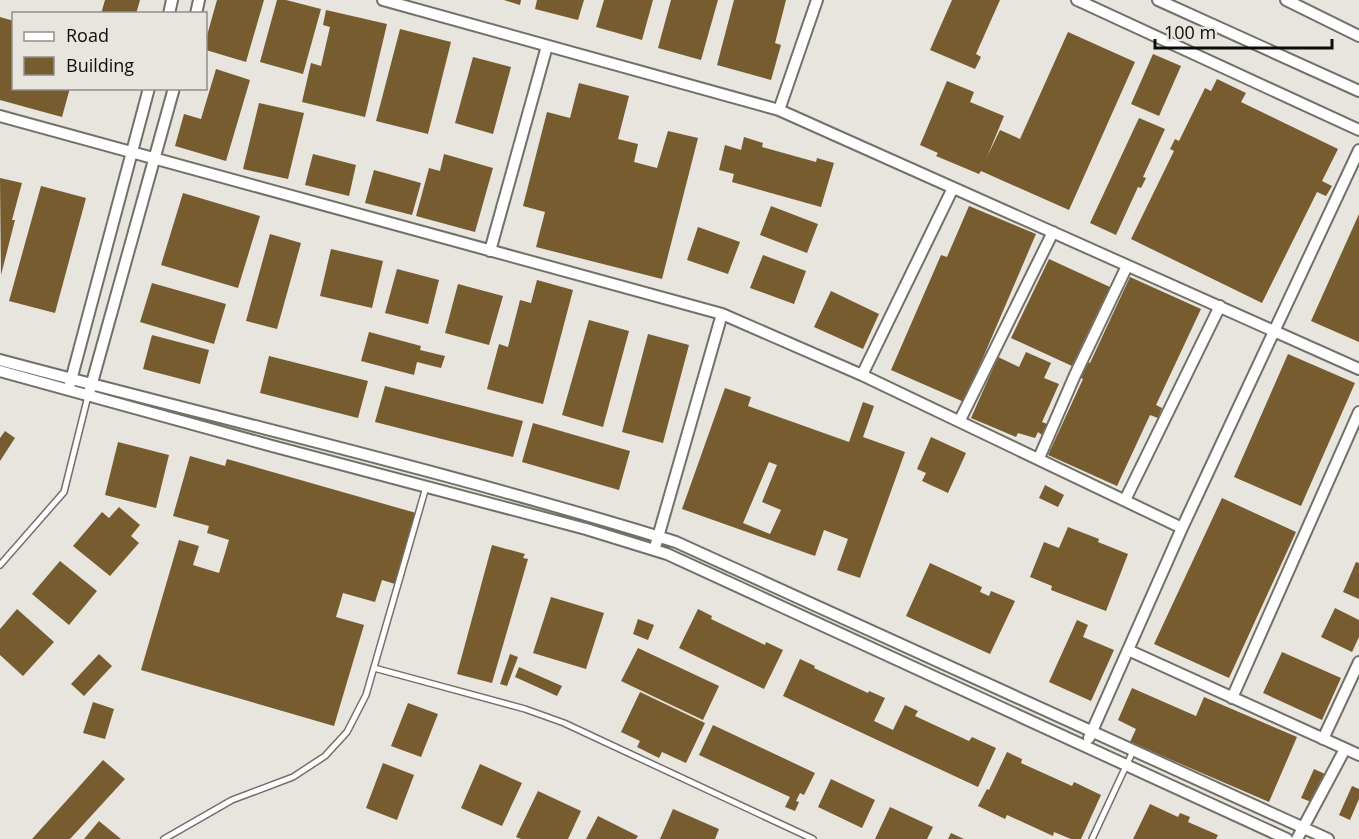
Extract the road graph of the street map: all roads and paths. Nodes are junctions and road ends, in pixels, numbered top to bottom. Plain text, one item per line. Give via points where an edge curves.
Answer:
1 (383, 0) edge
2 (817, 0) edge
3 (1077, 0) edge
4 (1158, 0) edge
5 (1286, 0) edge
6 (1359, 36) edge
7 (547, 46) junction
8 (147, 90) edge
9 (173, 90) edge
10 (1359, 91) edge
11 (779, 110) junction
12 (0, 116) edge
13 (1359, 130) edge
14 (1359, 150) edge
15 (131, 153) junction
16 (155, 159) junction
17 (953, 188) junction
18 (1053, 232) junction
19 (490, 250) junction
20 (1127, 266) junction
21 (1220, 306) junction
22 (722, 314) junction
23 (1275, 331) junction
24 (0, 360) edge
25 (1359, 369) edge
26 (0, 371) edge
27 (862, 375) junction
28 (72, 379) junction
29 (92, 384) junction
30 (68, 390) junction
31 (88, 396) junction
32 (1359, 412) edge
33 (960, 420) junction
34 (1039, 458) junction
35 (426, 487) junction
36 (1125, 500) junction
37 (1182, 528) junction
38 (658, 537) junction
39 (655, 550) junction
40 (0, 566) edge
41 (1128, 650) junction
42 (1359, 662) edge
43 (374, 668) junction
44 (1232, 698) junction
45 (1091, 732) junction
46 (1323, 739) junction
47 (1085, 746) junction
48 (1345, 749) junction
49 (1133, 752) junction
50 (1359, 755) edge
51 (1127, 765) junction
52 (1304, 828) junction
53 (164, 839) edge
54 (813, 839) edge
55 (1092, 839) edge
56 (1287, 839) edge
57 (1297, 839) edge
58 (1328, 839) edge

1 - 7 street
2 - 11 street
3 - 13 street
4 - 10 street
5 - 6 street
7 - 11 street
7 - 19 street
8 - 15 street
9 - 16 street
11 - 17 street
12 - 15 street
14 - 23 street
15 - 16 street
15 - 28 street
16 - 19 street
16 - 29 street
17 - 18 street
17 - 27 street
18 - 20 street
18 - 33 street
19 - 22 street
20 - 21 street
20 - 34 street
21 - 23 street
21 - 36 street
22 - 27 street
22 - 38 street
23 - 25 street
23 - 37 street
24 - 28 street
26 - 30 street
27 - 33 street
28 - 29 street
28 - 30 street
29 - 31 street
29 - 38 street
30 - 31 street
31 - 35 street
31 - 40 lane via 64,492
32 - 44 street
33 - 34 street
34 - 36 street
35 - 39 street
35 - 43 lane
36 - 37 street
37 - 41 street
38 - 39 street
38 - 45 street
39 - 47 street
41 - 44 street
41 - 45 street
42 - 46 street
43 - 53 lane via 347,732 325,756 293,777 232,800
43 - 54 lane via 564,723
44 - 46 street
45 - 47 street
45 - 49 street
46 - 48 street
47 - 51 street
48 - 50 street
48 - 52 street
49 - 51 lane
49 - 52 street
51 - 55 lane
51 - 56 street
52 - 57 street
52 - 58 street

